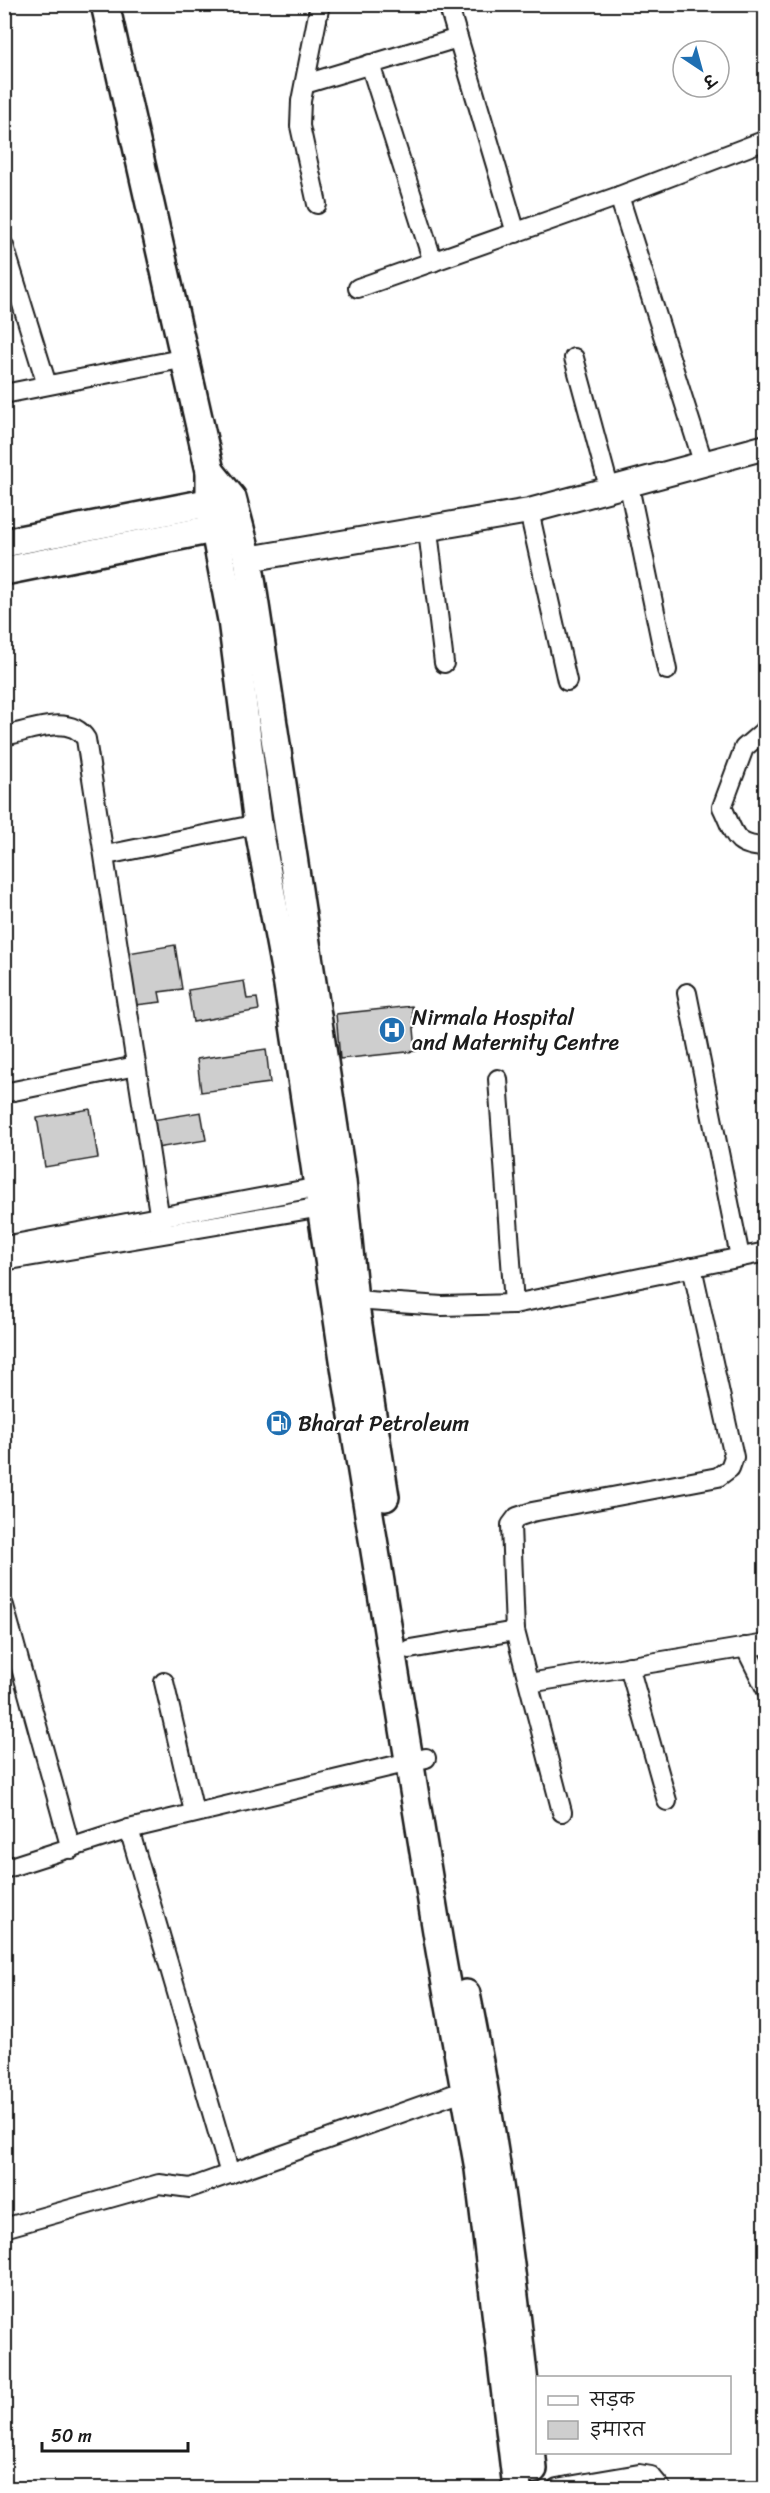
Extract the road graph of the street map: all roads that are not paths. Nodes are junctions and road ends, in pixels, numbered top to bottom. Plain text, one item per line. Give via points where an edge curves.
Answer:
1 (105, 4) edge
2 (320, 4) edge
3 (448, 4) edge
4 (458, 38) junction
5 (370, 64) junction
6 (305, 84) junction
7 (765, 140) edge
8 (619, 196) junction
9 (317, 204) dead end
10 (516, 233) junction
11 (4, 246) edge
12 (433, 262) junction
13 (358, 288) dead end
14 (186, 358) junction
15 (574, 358) dead end
16 (46, 385) junction
17 (4, 394) edge
18 (765, 447) edge
19 (704, 465) junction
20 (619, 489) junction
21 (529, 511) junction
22 (224, 513) junction
23 (428, 531) junction
24 (4, 543) edge
25 (248, 559) junction
26 (4, 571) edge
27 (244, 619) junction
28 (444, 663) dead end
29 (667, 670) dead end
30 (567, 681) dead end
31 (765, 729) edge
32 (4, 736) edge
33 (258, 824) junction
34 (765, 846) edge
35 (106, 855) junction
36 (687, 993) dead end
37 (136, 1066) junction
38 (498, 1079) dead end
39 (4, 1093) edge
40 (320, 1197) junction
41 (161, 1226) junction
42 (4, 1246) edge
43 (765, 1252) edge
44 (740, 1257) junction
45 (4, 1261) edge
46 (692, 1267) junction
47 (354, 1300) junction
48 (514, 1304) junction
49 (4, 1606) edge
50 (515, 1631) junction
51 (765, 1644) edge
52 (745, 1647) junction
53 (410, 1649) junction
54 (629, 1666) junction
55 (164, 1682) dead end
56 (528, 1683) junction
57 (765, 1689) edge
58 (418, 1760) junction
59 (667, 1801) dead end
60 (194, 1812) junction
61 (562, 1812) dead end
62 (129, 1829) junction
63 (71, 1849) junction
64 (4, 1869) edge
65 (475, 2087) junction
66 (230, 2174) junction
67 (4, 2228) edge
68 (517, 2488) edge
69 (535, 2488) edge
70 (557, 2488) edge
71 (661, 2488) edge

1 - 14 main road
2 - 6 street
3 - 4 street
4 - 5 street
4 - 10 street
5 - 6 street
5 - 12 street
6 - 9 street via 300,126
7 - 8 street
8 - 10 street
8 - 19 street
10 - 12 street
11 - 16 street
12 - 13 street
14 - 16 street
14 - 22 main road via 210,471
15 - 20 street
16 - 17 street
18 - 19 main road
19 - 20 main road
20 - 21 main road
20 - 29 street
21 - 23 main road
21 - 30 street
22 - 24 main road
22 - 25 main road
22 - 26 main road
22 - 27 main road
23 - 25 main road
23 - 28 street
25 - 27 main road
27 - 33 main road
27 - 47 main road via 342,1181
31 - 34 street via 744,748 722,807 740,842
32 - 35 street via 64,724 81,730 86,739
33 - 35 street
33 - 40 main road via 288,985
35 - 37 street
36 - 44 street
37 - 39 street
37 - 41 street
38 - 48 street
40 - 41 street
40 - 58 main road via 346,1373
41 - 42 street
41 - 45 street
43 - 44 street
44 - 46 street
46 - 48 street
46 - 50 street via 734,1457 730,1468 718,1477 517,1517 511,1524
47 - 48 street via 442,1306
47 - 53 main road
49 - 63 street
50 - 53 street
50 - 56 street
51 - 52 street
52 - 54 street
52 - 57 street
53 - 58 main road
54 - 56 street
54 - 59 street
55 - 60 street
56 - 61 street
58 - 60 street
58 - 65 main road via 453,1927
60 - 62 street
62 - 63 street
62 - 66 street
63 - 64 street
65 - 66 street
65 - 68 main road via 479,2169
65 - 69 main road via 514,2280
66 - 67 street via 190,2188 159,2184
70 - 71 street via 639,2474 651,2476

